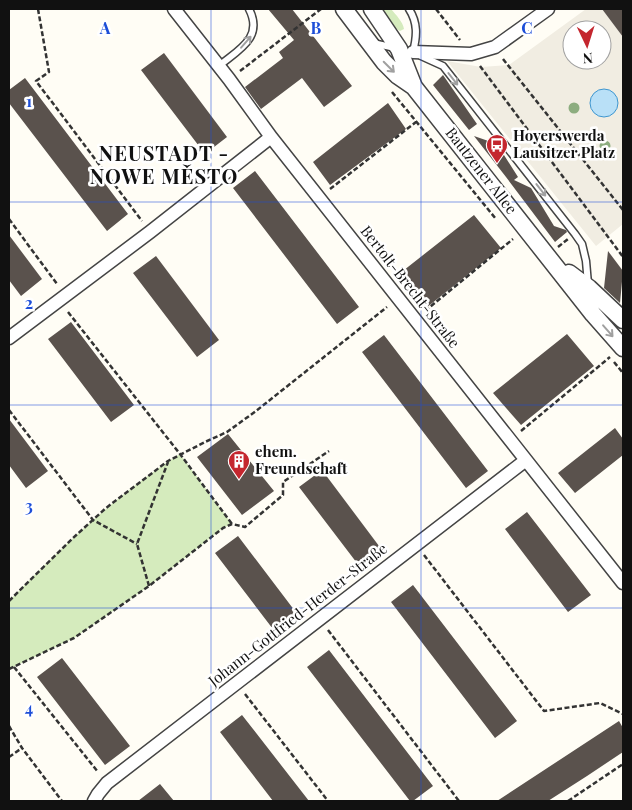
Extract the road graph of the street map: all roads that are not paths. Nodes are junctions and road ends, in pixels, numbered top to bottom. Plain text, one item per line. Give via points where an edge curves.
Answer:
1 (174, 9) edge
2 (249, 9) edge
3 (344, 9) edge
4 (372, 9) edge
5 (409, 9) edge
6 (548, 9) edge
7 (369, 42) junction
8 (406, 50) junction
9 (219, 66) junction
10 (414, 87) junction
11 (271, 137) junction
12 (548, 256) junction
13 (588, 288) junction
14 (593, 314) junction
15 (623, 320) edge
16 (9, 338) edge
17 (623, 348) edge
18 (526, 460) junction
19 (623, 583) edge
20 (94, 801) edge

1 - 9 street, Bertolt-Brecht-Straße
9 -> 2 lane via 249,41 254,26
3 - 7 street, Bautzener Allee
4 - 8 street, Bautzener Allee
5 - 8 lane via 417,30
6 - 8 street via 494,47 471,54
7 - 8 lane
7 -> 10 street, Bautzener Allee via 384,62
8 - 10 street, Bautzener Allee
8 -> 13 lane via 443,66 575,234 582,244
9 - 11 street, Bertolt-Brecht-Straße
10 - 12 street, Bautzener Allee
11 - 16 street
11 - 18 street, Bertolt-Brecht-Straße
12 - 13 street, Bautzener Allee
12 - 14 street, Bautzener Allee
13 - 14 lane
13 - 15 street, Bautzener Allee
14 -> 17 street, Bautzener Allee
18 - 19 street, Bertolt-Brecht-Straße
18 - 20 street, Johann-Gottfried-Herder-Straße via 107,783

